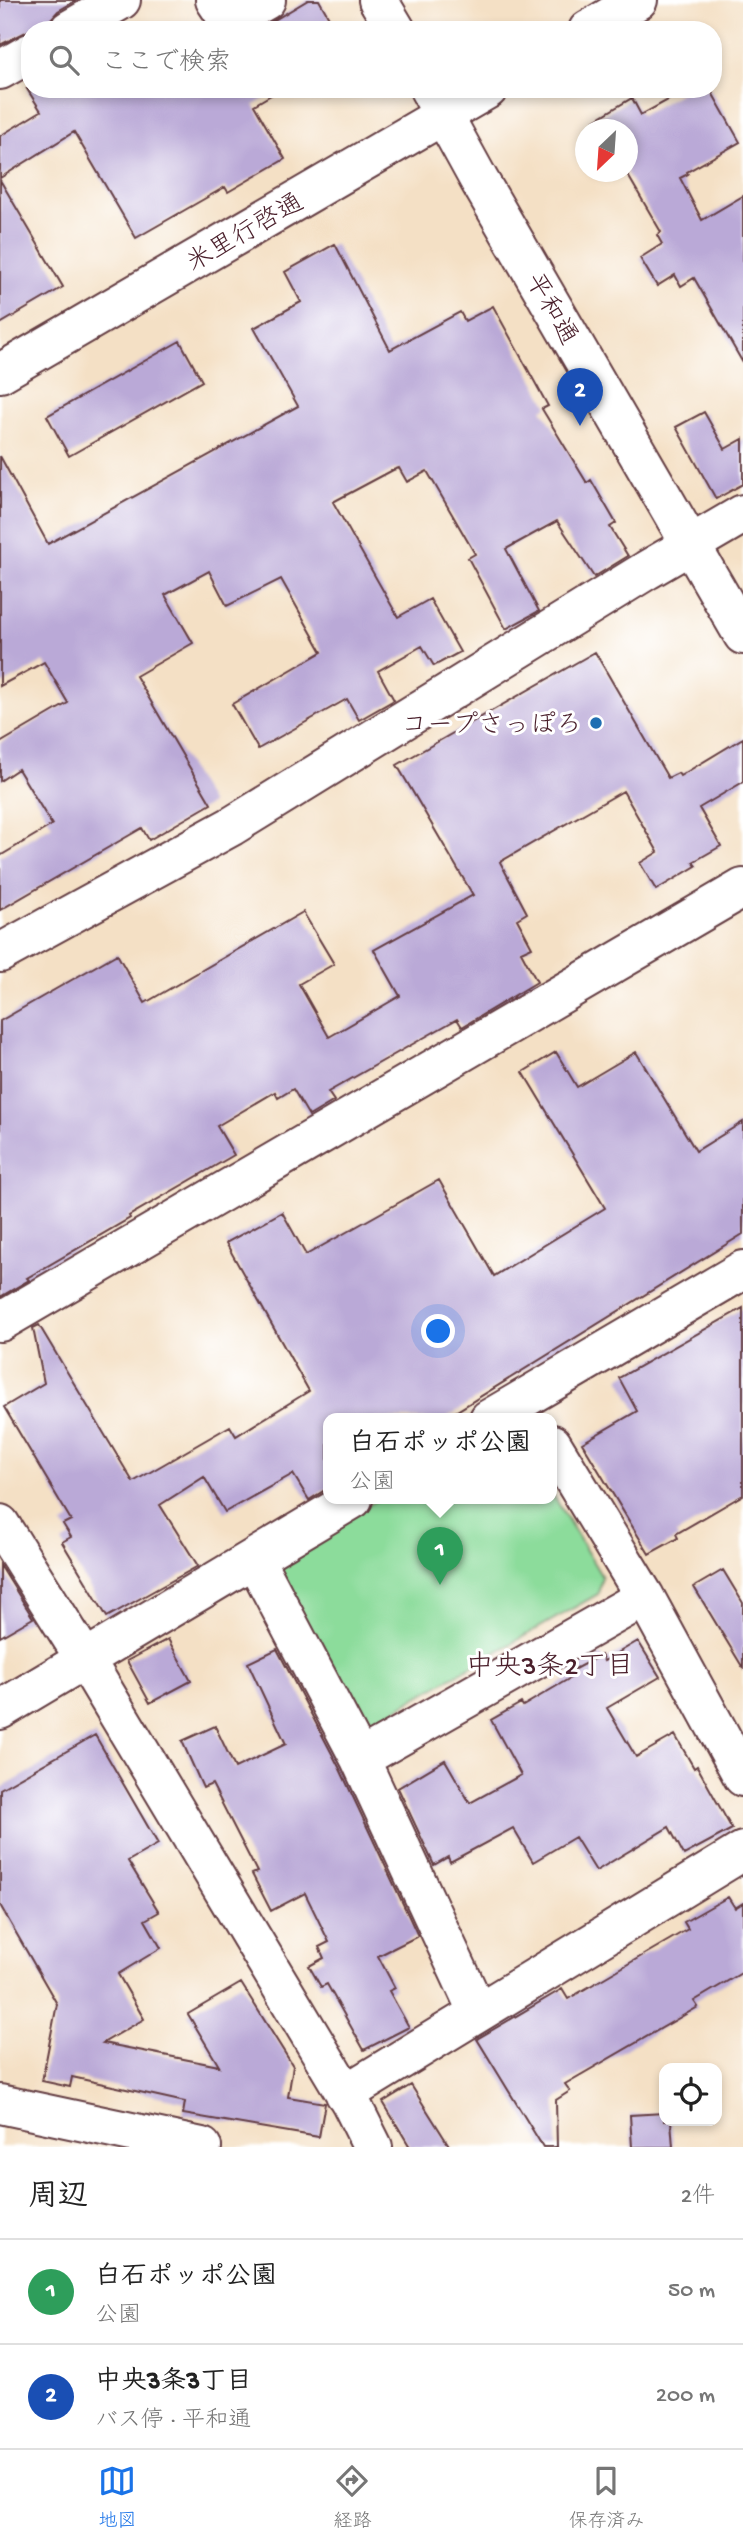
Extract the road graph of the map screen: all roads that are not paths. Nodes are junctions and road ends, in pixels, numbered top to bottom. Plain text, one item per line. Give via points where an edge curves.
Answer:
1 (121, 0) edge
2 (215, 0) edge
3 (266, 0) edge
4 (378, 0) edge
5 (638, 0) edge
6 (85, 21) edge
7 (391, 21) edge
8 (603, 21) edge
9 (21, 58) edge
10 (0, 70) edge
11 (436, 102) edge
12 (0, 373) edge
13 (743, 514) edge
14 (689, 545) junction
15 (743, 635) edge
16 (743, 888) edge
17 (0, 953) edge
18 (743, 1270) edge
19 (0, 1322) edge
20 (530, 1408) edge
21 (511, 1413) edge
22 (557, 1452) edge
23 (345, 1504) edge
24 (0, 1524) edge
25 (254, 1558) junction
26 (645, 1597) junction
27 (86, 1661) junction
28 (0, 1710) edge
29 (360, 1759) junction
30 (743, 1777) edge
31 (743, 1851) edge
32 (478, 2013) junction
33 (345, 2094) junction
34 (0, 2104) edge
35 (202, 2147) edge
36 (373, 2147) edge

1 - 6 street
2 - 3 street via 229,21
4 - 7 street
5 - 8 street
9 - 10 street
11 - 12 street, 米里行啓通
11 - 14 street, 平和通
13 - 14 street
14 - 15 street, 平和通
14 - 17 street via 232,826
16 - 19 street
18 - 20 street
20 - 21 street
22 - 26 street
23 - 25 street
24 - 27 street
25 - 27 street
25 - 29 street
26 - 29 street
26 - 30 street
27 - 28 street
27 - 33 street
29 - 32 street
31 - 32 street
32 - 33 street
33 - 36 street
34 - 35 street

